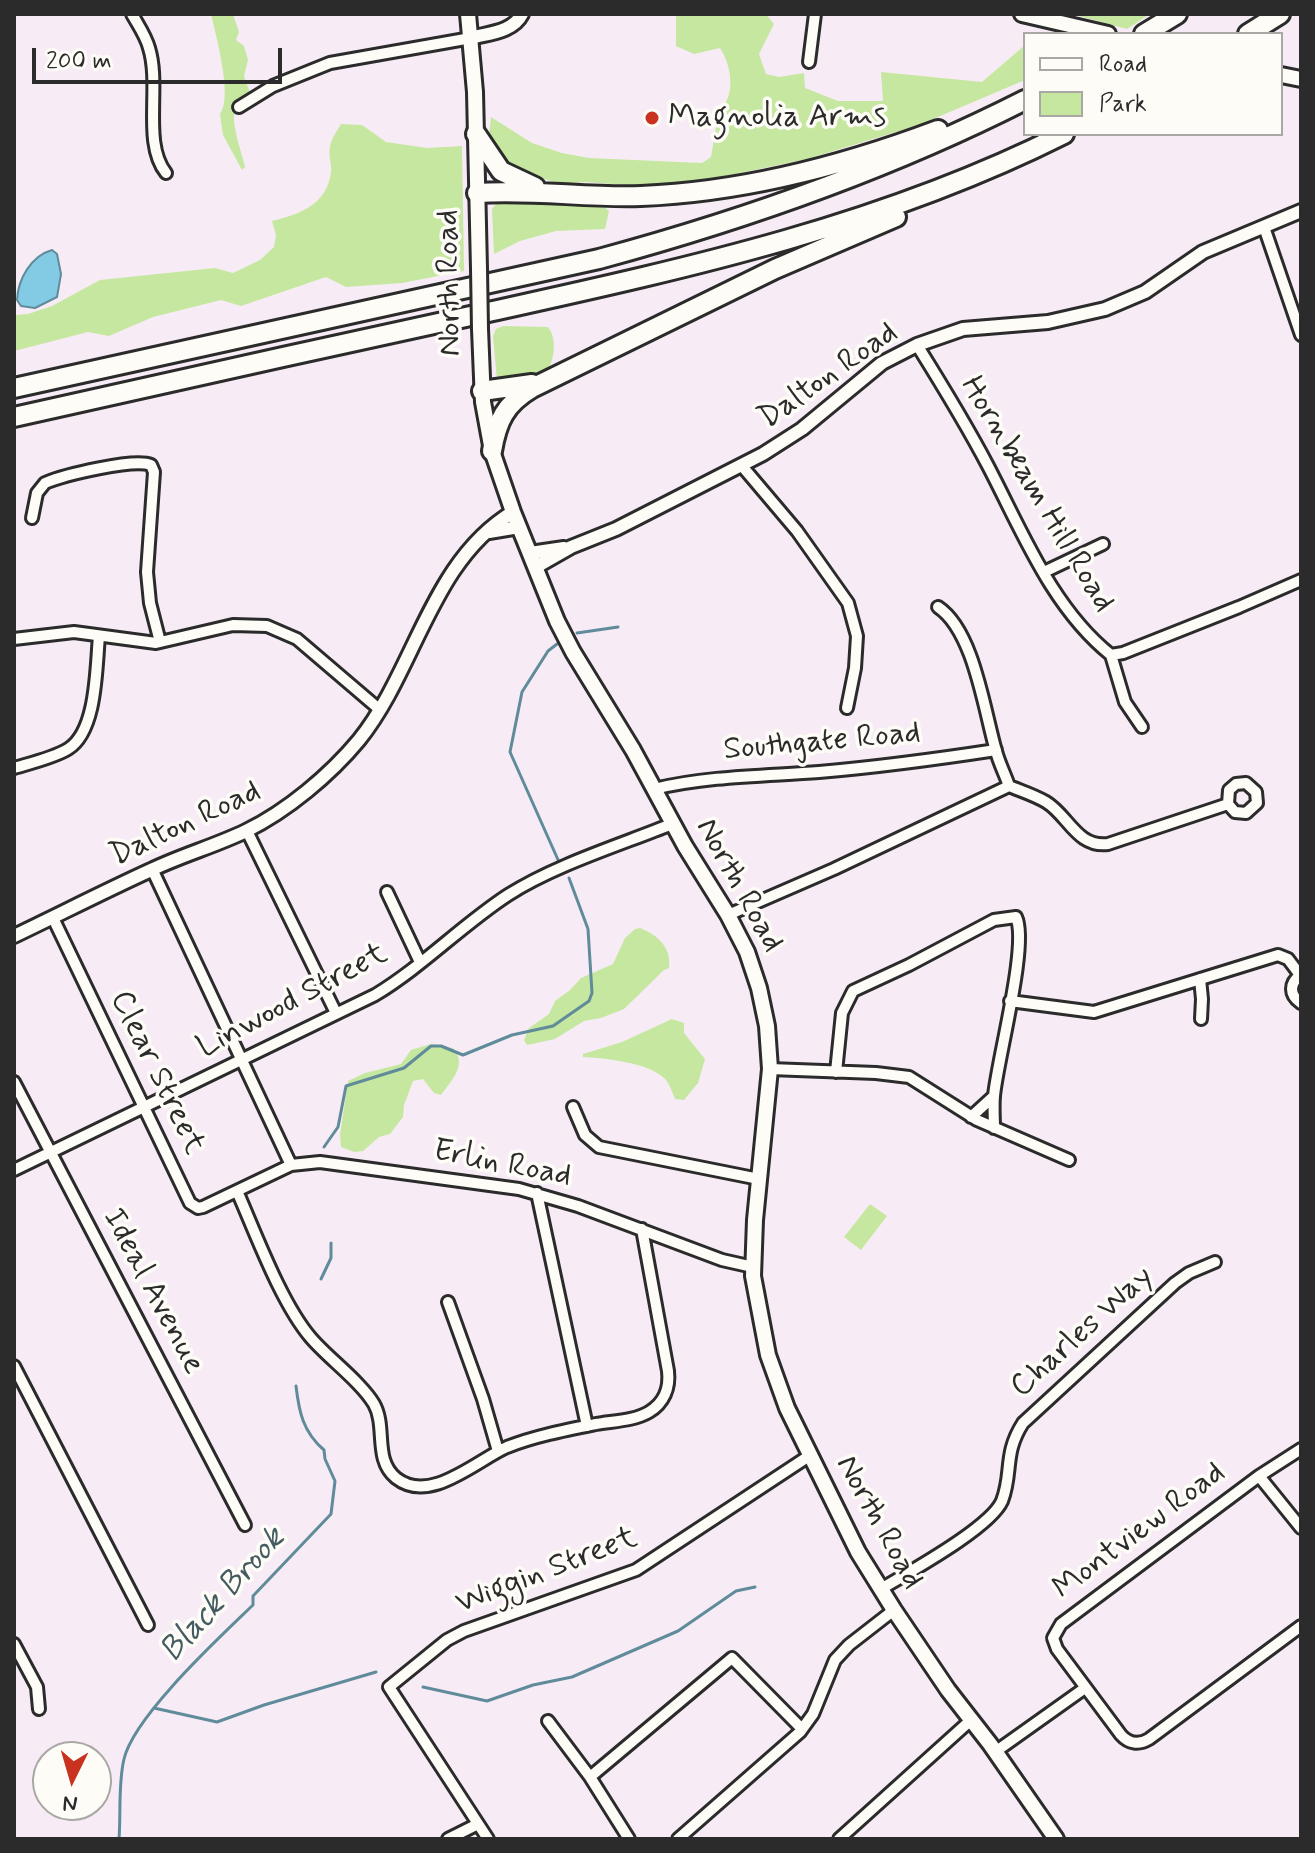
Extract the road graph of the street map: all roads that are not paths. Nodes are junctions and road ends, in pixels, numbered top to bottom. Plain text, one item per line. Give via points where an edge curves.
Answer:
1 (132, 14) edge
2 (468, 14) edge
3 (522, 14) edge
4 (815, 14) edge
5 (1022, 14) edge
6 (1177, 14) edge
7 (1280, 14) edge
8 (1100, 32) edge
9 (1147, 32) edge
10 (1251, 32) edge
11 (471, 38) junction
12 (809, 62) dead end
13 (1023, 100) edge
14 (1023, 100) edge
15 (239, 107) dead end
16 (476, 134) junction
17 (1057, 137) edge
18 (166, 173) dead end
19 (477, 193) junction
20 (569, 193) junction
21 (1301, 211) edge
22 (1264, 227) junction
23 (1301, 335) edge
24 (917, 345) junction
25 (546, 381) junction
26 (14, 388) edge
27 (482, 391) junction
28 (14, 420) edge
29 (492, 451) junction
30 (742, 466) junction
31 (513, 512) junction
32 (32, 518) dead end
33 (519, 527) junction
34 (489, 532) junction
35 (1103, 544) dead end
36 (571, 547) junction
37 (530, 553) junction
38 (536, 567) junction
39 (1044, 572) junction
40 (1301, 580) edge
41 (938, 607) dead end
42 (99, 636) junction
43 (14, 639) edge
44 (160, 642) junction
45 (1111, 655) junction
46 (847, 708) dead end
47 (379, 709) junction
48 (1142, 727) dead end
49 (996, 750) junction
50 (14, 768) edge
51 (1009, 786) junction
52 (654, 789) junction
53 (1228, 804) dead end
54 (672, 824) junction
55 (247, 831) junction
56 (152, 869) junction
57 (387, 892) dead end
58 (728, 915) junction
59 (53, 918) junction
60 (14, 936) edge
61 (420, 962) junction
62 (1300, 975) edge
63 (1200, 979) junction
64 (1010, 1001) junction
65 (1301, 1003) edge
66 (336, 1013) junction
67 (1201, 1019) dead end
68 (241, 1060) junction
69 (770, 1069) junction
70 (836, 1072) junction
71 (14, 1082) edge
72 (994, 1096) junction
73 (145, 1107) junction
74 (573, 1107) dead end
75 (971, 1117) junction
76 (994, 1128) junction
77 (49, 1153) junction
78 (1069, 1160) dead end
79 (291, 1165) junction
80 (14, 1170) edge
81 (759, 1179) junction
82 (237, 1191) junction
83 (537, 1193) junction
84 (642, 1229) junction
85 (1215, 1262) dead end
86 (753, 1267) junction
87 (448, 1302) dead end
88 (14, 1366) edge
89 (587, 1426) junction
90 (1301, 1449) edge
91 (498, 1451) junction
92 (809, 1456) junction
93 (1259, 1476) junction
94 (245, 1525) dead end
95 (1301, 1528) edge
96 (881, 1589) junction
97 (894, 1610) junction
98 (148, 1625) dead end
99 (1301, 1626) edge
100 (14, 1644) edge
101 (1085, 1688) junction
102 (39, 1709) dead end
103 (971, 1720) junction
104 (548, 1721) dead end
105 (802, 1729) junction
106 (995, 1752) junction
107 (590, 1777) junction
108 (478, 1824) junction
109 (1050, 1836) edge
110 (448, 1839) edge
111 (488, 1839) edge
112 (629, 1839) edge
113 (678, 1839) edge
114 (839, 1839) edge

1 - 18 street via 150,49 155,147
2 - 11 main road, North Road
3 - 11 street via 507,29
4 - 12 street
5 - 8 main road
6 - 9 highway
7 - 10 highway
11 - 15 street via 330,63 273,86
11 - 16 main road, North Road
13 - 20 highway via 877,151 767,179 659,195
14 - 26 highway via 865,174 650,245
16 - 19 main road, North Road
16 - 20 highway via 506,175
17 - 25 highway via 985,177 775,269
17 - 28 highway via 897,205 742,254
19 - 20 highway
19 - 27 main road, North Road, bridge
21 - 22 street, Dalton Road
22 - 23 street
22 - 24 street, Dalton Road via 1203,252 1145,292 1105,309 1048,322 963,329
24 - 30 street, Dalton Road via 882,363 802,429
24 - 39 street, Hornbeam Hill Road via 966,424
25 - 27 highway
25 - 29 highway via 518,396 504,411
27 - 29 main road, North Road
29 - 31 main road, North Road
30 - 36 street, Dalton Road
30 - 46 street via 848,603 857,636
31 - 33 main road, North Road
31 - 34 street, Dalton Road
32 - 44 street via 39,489 51,481 151,465 147,572
33 - 34 street
33 - 37 main road, North Road
34 - 47 street, Dalton Road via 447,581
35 - 39 street
36 - 37 street, Dalton Road
36 - 38 street, Dalton Road
37 - 38 main road, North Road
38 - 52 main road, North Road via 573,652
39 - 45 street, Hornbeam Hill Road via 1080,627
40 - 45 street, Hornbeam Hill Road
41 - 49 street via 956,624 977,676
42 - 43 street via 67,632
42 - 44 street
42 - 50 street via 90,716 81,736 68,749
44 - 47 street via 240,623 278,628
45 - 48 street via 1125,702
47 - 55 street, Dalton Road via 340,760 284,808
49 - 51 street
49 - 52 street, Southgate Road
51 - 53 street via 1047,802 1078,835 1095,844
51 - 58 street
52 - 54 main road, North Road
54 - 58 main road, North Road
54 - 61 street, Linwood Street via 519,888
55 - 56 street, Dalton Road
55 - 66 street
56 - 59 street, Dalton Road
56 - 68 street
57 - 61 street
58 - 69 main road, North Road via 759,988
59 - 60 street, Dalton Road
59 - 73 street, Clear Street
61 - 66 street, Linwood Street via 387,988
62 - 63 street via 1278,955
62 - 65 street via 1292,988
63 - 64 street via 1094,1012
63 - 67 street
64 - 70 street via 1017,918 994,920 853,991 841,1018
64 - 72 street
66 - 68 street, Linwood Street
68 - 73 street, Linwood Street
68 - 79 street
69 - 70 street
69 - 81 main road, North Road
70 - 75 street via 909,1077
71 - 77 street, Ideal Avenue
72 - 75 street
72 - 76 street
73 - 77 street, Linwood Street
73 - 82 street, Clear Street via 192,1205 203,1207
74 - 81 street via 585,1135 599,1147
75 - 76 street
76 - 78 street
77 - 80 street, Linwood Street
77 - 94 street, Ideal Avenue
79 - 82 street, Erlin Road
79 - 83 street, Erlin Road via 331,1163
81 - 86 main road, North Road
82 - 91 street via 296,1316 373,1403 383,1457 395,1477 417,1486 436,1484
83 - 84 street, Erlin Road
83 - 89 street
84 - 86 street, Erlin Road
84 - 89 street via 667,1390 644,1415
85 - 96 street, Charles Way via 1175,1283 1023,1423 1011,1446 1003,1499 987,1521
86 - 92 main road, North Road via 768,1355
87 - 91 street
88 - 98 street
89 - 91 street
90 - 93 street
92 - 96 main road, North Road
92 - 108 street, Wiggin Street via 646,1565 464,1631 389,1687
93 - 95 street, Montview Road
93 - 101 street, Montview Road via 1058,1625 1055,1646
96 - 97 main road, North Road
97 - 103 main road, North Road
97 - 105 street via 835,1660
99 - 101 street, Montview Road via 1143,1743 1123,1738
100 - 102 street via 37,1687
101 - 106 street
103 - 106 main road, North Road
103 - 114 street
104 - 107 street
105 - 107 street via 732,1658
105 - 113 street
106 - 109 main road, North Road
107 - 112 street
108 - 110 street
108 - 111 street

